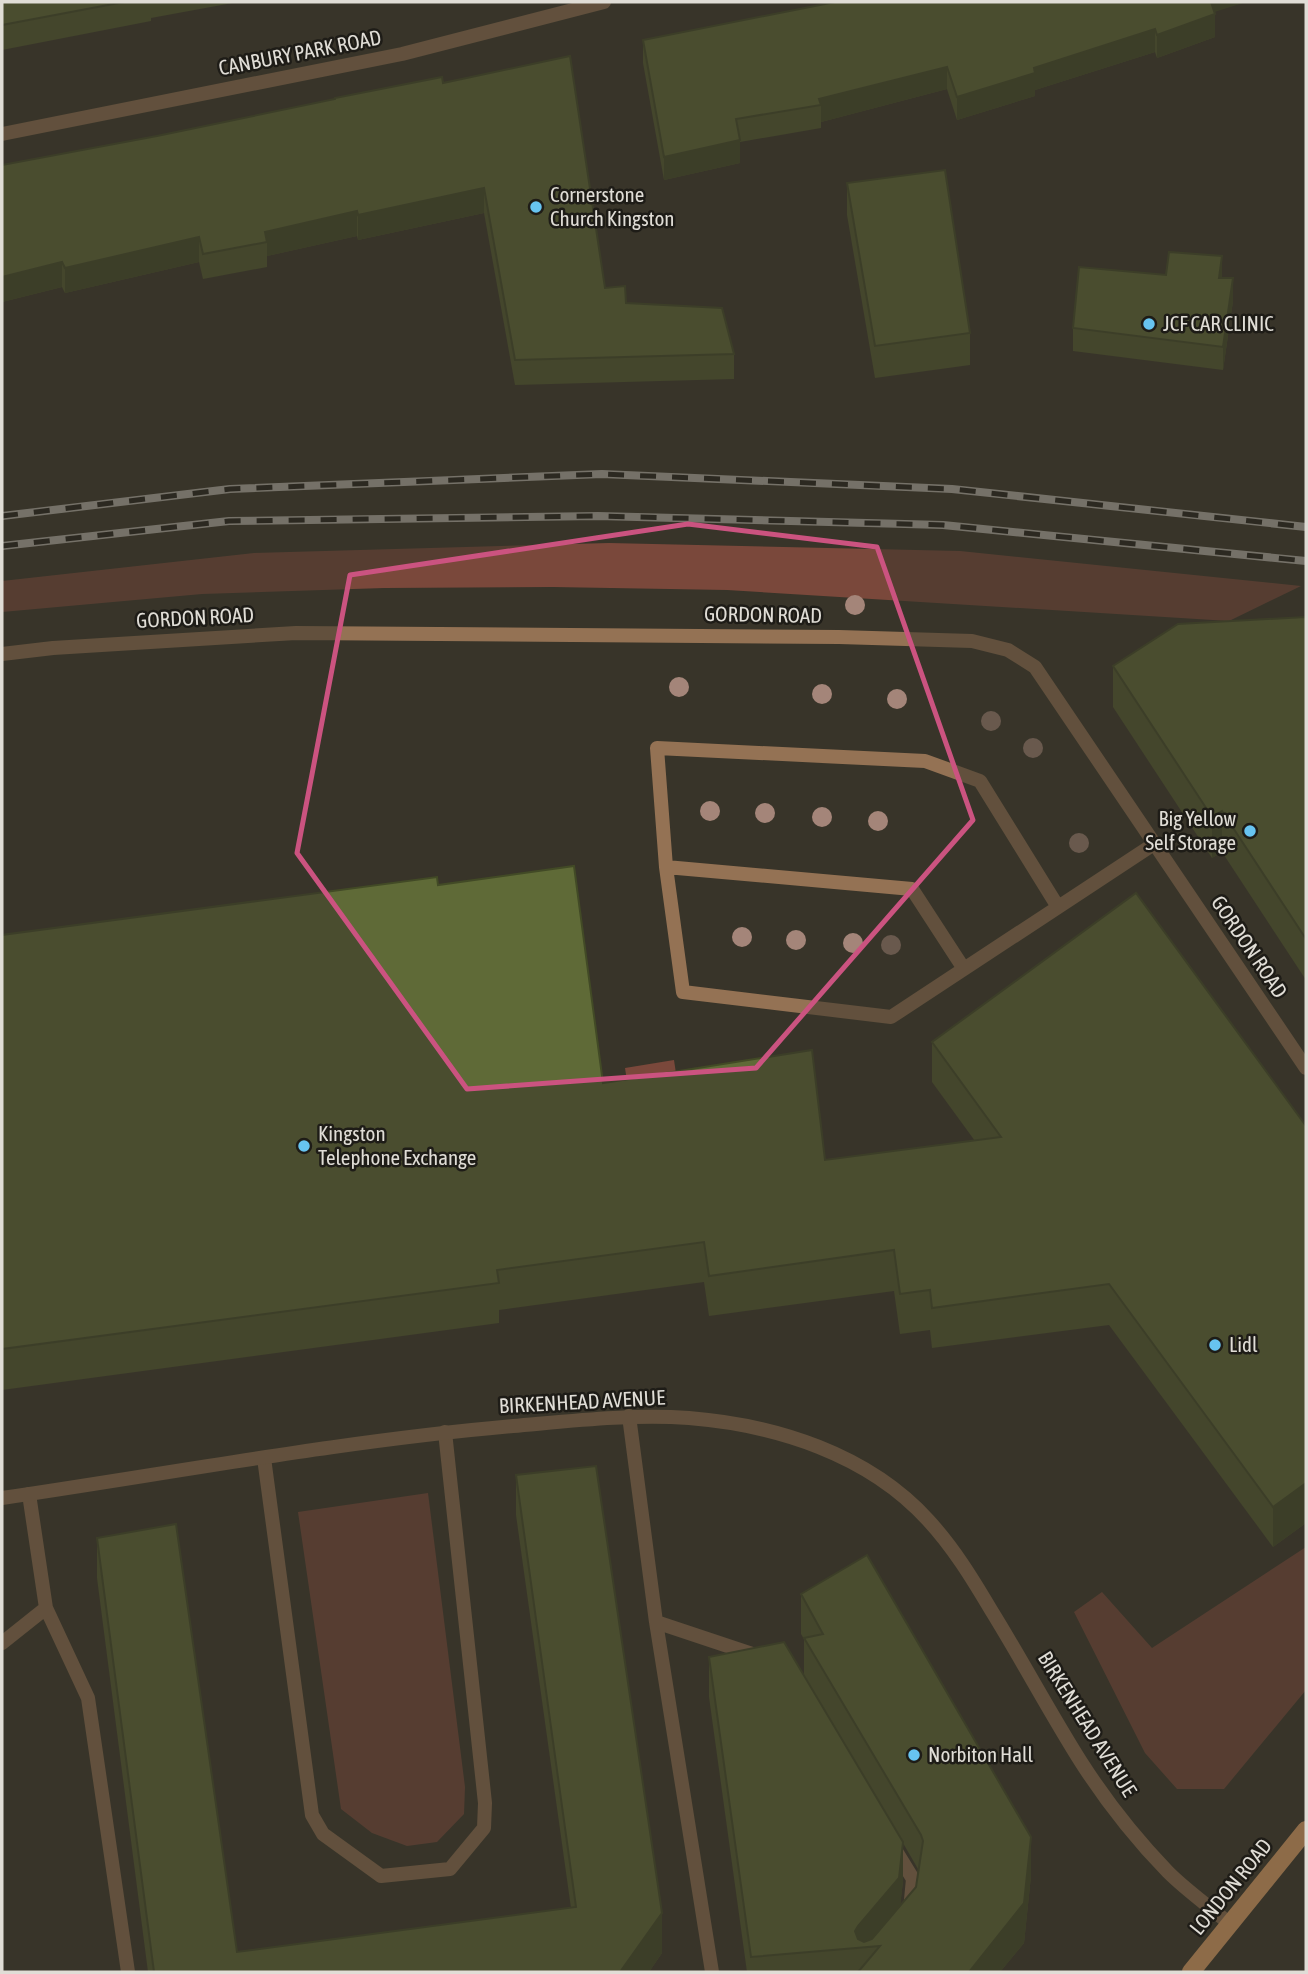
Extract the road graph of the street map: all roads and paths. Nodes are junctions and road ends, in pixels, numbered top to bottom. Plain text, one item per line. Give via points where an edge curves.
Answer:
1 (604, 2) edge
2 (2, 134) edge
3 (2, 654) edge
4 (1154, 844) junction
5 (666, 867) junction
6 (1058, 906) junction
7 (964, 970) junction
8 (1306, 1068) edge
9 (629, 1416) junction
10 (445, 1432) junction
11 (264, 1458) junction
12 (29, 1494) junction
13 (2, 1498) edge
14 (46, 1608) junction
15 (656, 1622) junction
16 (2, 1643) edge
17 (773, 1661) edge
18 (1306, 1829) edge
19 (884, 1832) edge
20 (908, 1921) edge
21 (1230, 1924) junction
22 (128, 1972) edge
23 (712, 1972) edge
24 (1191, 1972) edge

1 - 2 street, CANBURY PARK ROAD via 402,54
3 - 4 street, GORDON ROAD via 296,633 972,641 1008,650 1034,667
4 - 6 street
4 - 8 street, GORDON ROAD
5 - 6 street via 657,748 925,761 981,781
5 - 7 street via 912,889
5 - 7 street via 683,992 891,1017
6 - 7 street
9 - 10 street, BIRKENHEAD AVENUE
9 - 15 street
9 - 21 street, BIRKENHEAD AVENUE via 690,1418 790,1436 862,1467 901,1494 959,1558 1114,1808 1168,1872
10 - 11 street, BIRKENHEAD AVENUE
10 - 11 street via 485,1803 484,1828 450,1869 381,1877 323,1834 312,1815
11 - 12 street, BIRKENHEAD AVENUE
12 - 13 street, BIRKENHEAD AVENUE
12 - 14 street
14 - 16 street
14 - 22 street via 88,1698
15 - 17 street
15 - 23 street
18 - 21 main road, LONDON ROAD
19 - 20 street via 913,1879
21 - 24 main road, LONDON ROAD

